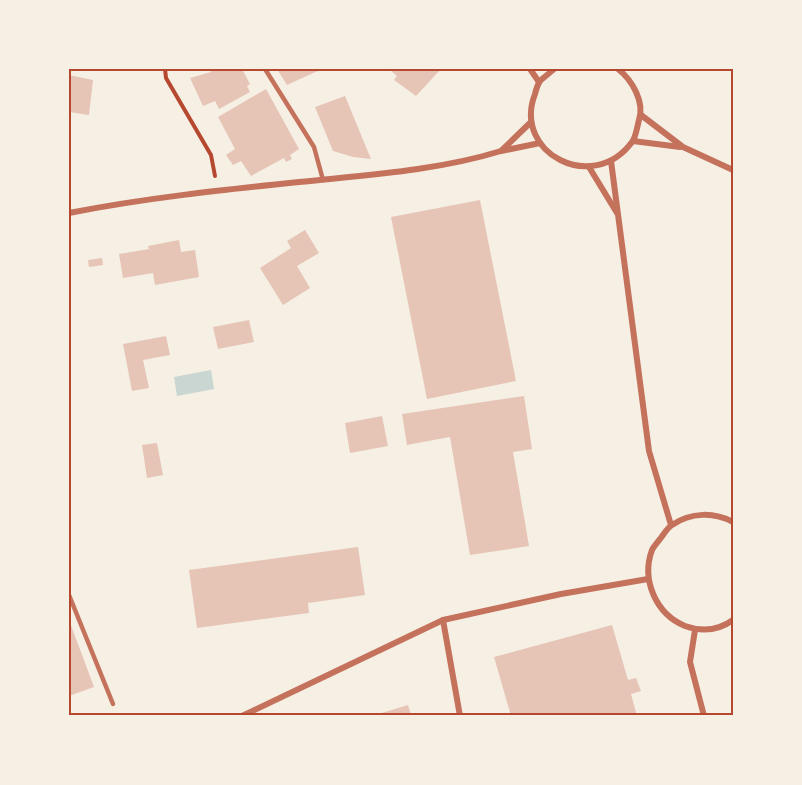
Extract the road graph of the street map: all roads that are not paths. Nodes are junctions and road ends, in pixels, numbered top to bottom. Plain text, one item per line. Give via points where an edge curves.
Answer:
1 (265, 69) edge
2 (530, 69) edge
3 (554, 69) edge
4 (618, 69) edge
5 (628, 72) edge
6 (539, 82) junction
7 (641, 115) junction
8 (531, 122) junction
9 (633, 141) junction
10 (540, 143) junction
11 (682, 147) junction
12 (501, 151) junction
13 (611, 161) junction
14 (589, 167) junction
15 (733, 170) edge
16 (323, 180) junction
17 (69, 213) edge
18 (618, 216) junction
19 (733, 522) edge
20 (671, 525) junction
21 (648, 579) junction
22 (69, 595) edge
23 (444, 620) junction
24 (733, 620) edge
25 (695, 630) junction
26 (113, 704) dead end
27 (242, 716) edge
28 (460, 716) edge
29 (704, 716) edge

1 - 16 lane via 314,147
2 - 6 street
3 - 6 street
4 - 5 street
5 - 7 street
6 - 8 street via 531,103
7 - 9 street
7 - 11 street
8 - 10 street
8 - 12 street
9 - 11 street
9 - 13 street
10 - 12 street
10 - 14 street via 561,162
11 - 15 street
12 - 16 street via 467,161
13 - 14 street
13 - 18 street
14 - 18 street
16 - 17 street via 136,200
18 - 20 street via 649,451
19 - 20 street via 720,515 695,515
20 - 21 street via 652,549
21 - 23 street
21 - 25 street via 656,603 674,621
22 - 26 lane
23 - 27 street
23 - 28 street
24 - 25 street via 722,628
25 - 29 street via 690,662

